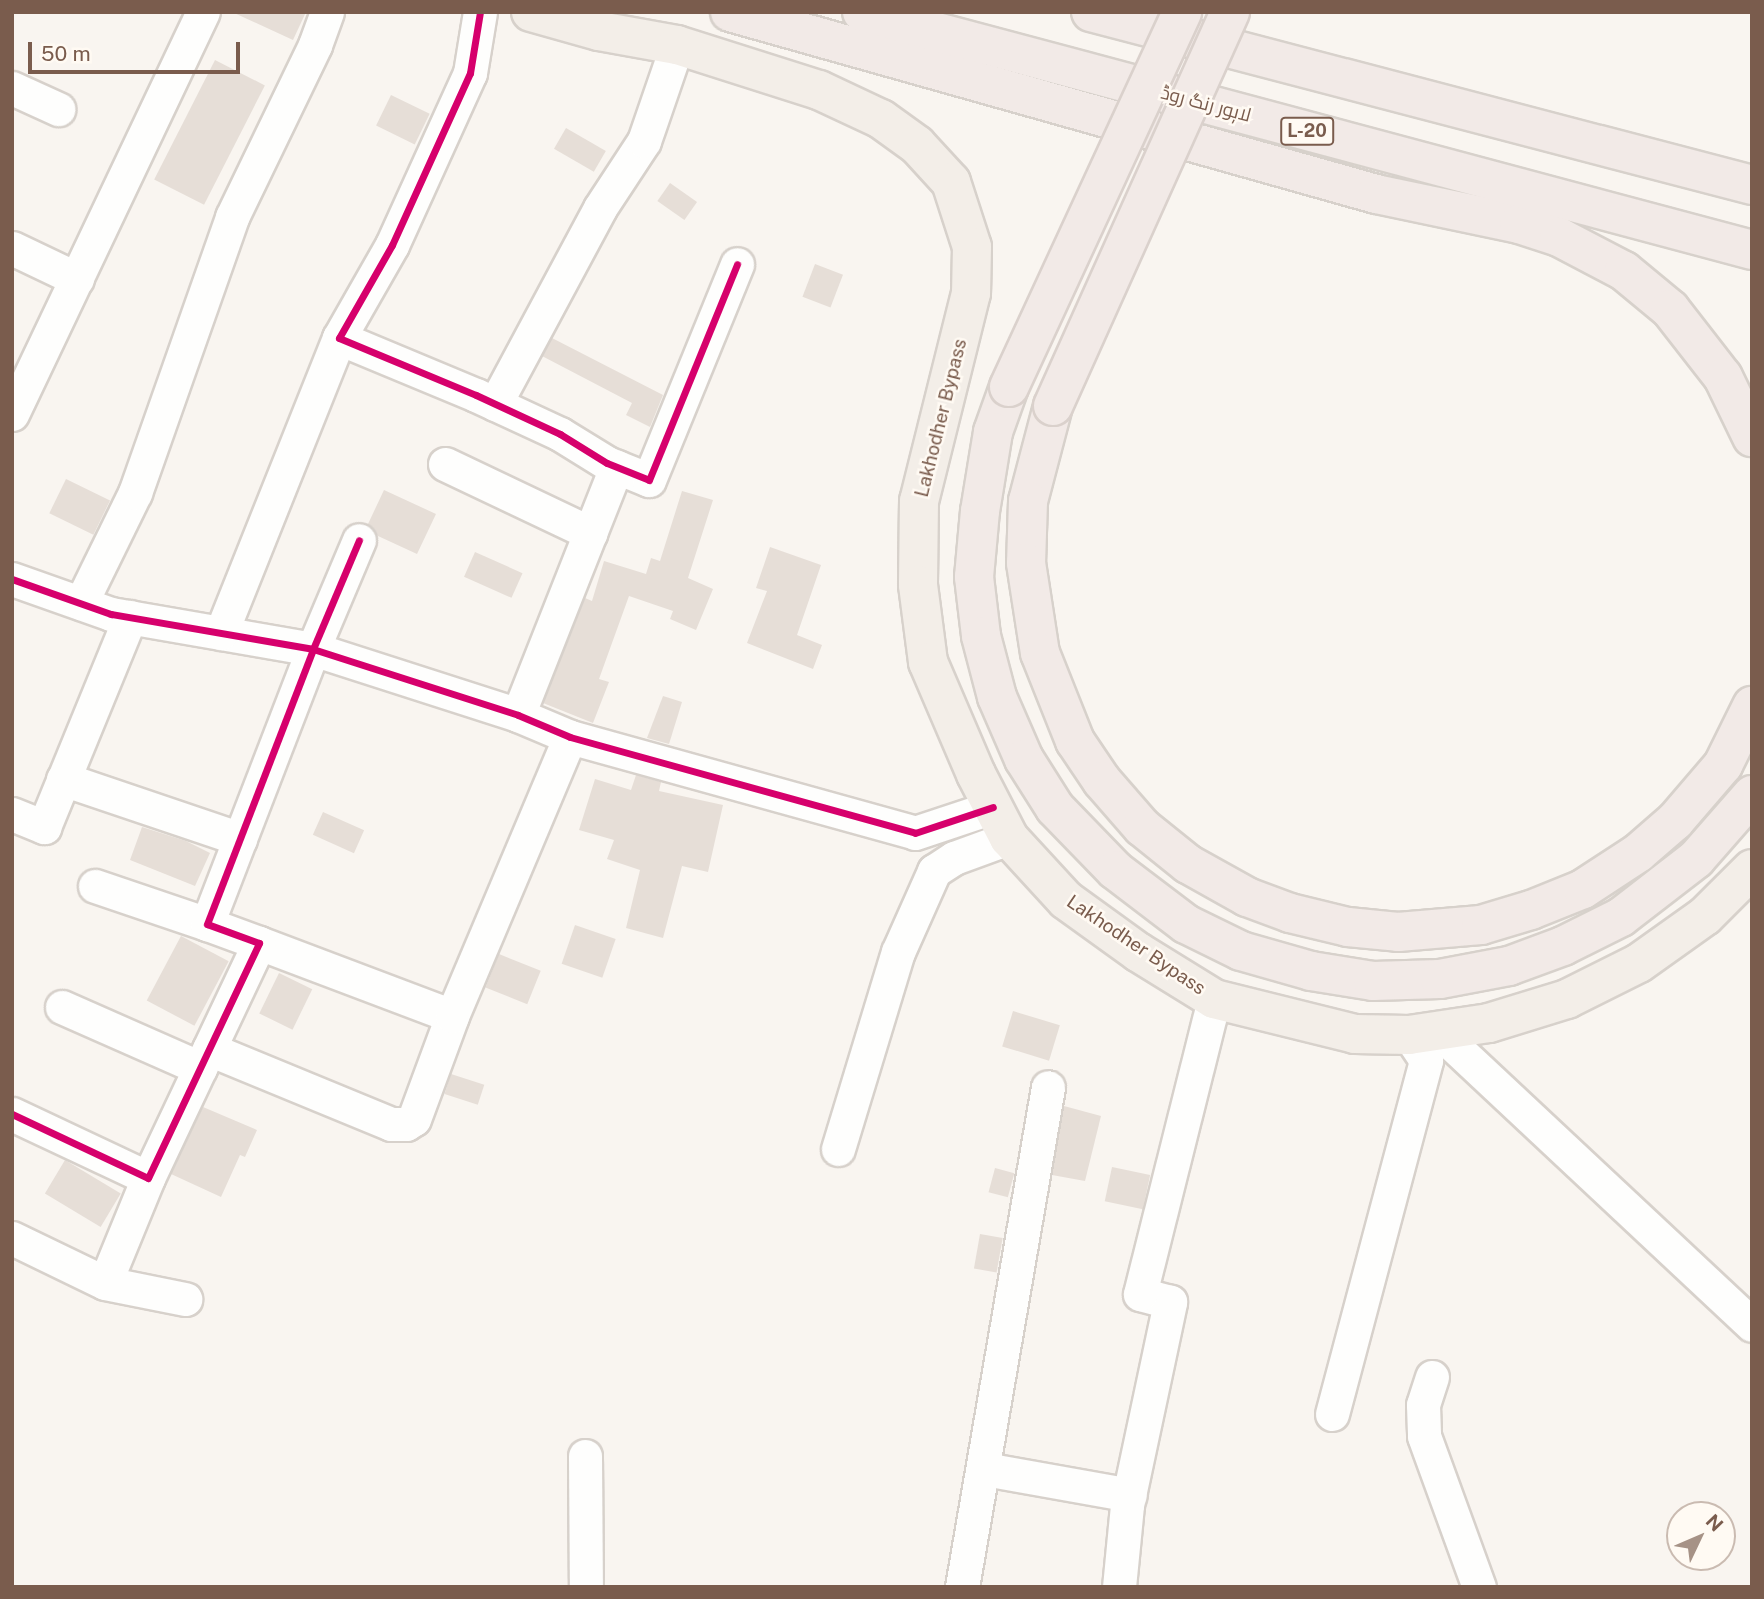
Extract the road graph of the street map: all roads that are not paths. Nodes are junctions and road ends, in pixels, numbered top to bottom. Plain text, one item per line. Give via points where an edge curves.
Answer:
1 (203, 12) edge
2 (327, 12) edge
3 (480, 12) edge
4 (531, 12) edge
5 (730, 12) edge
6 (863, 12) edge
7 (1091, 12) edge
8 (1182, 12) edge
9 (1230, 12) edge
10 (677, 46) junction
11 (12, 88) edge
12 (58, 109) dead end
13 (1752, 184) edge
14 (12, 248) edge
15 (1752, 250) edge
16 (737, 264) dead end
17 (77, 279) junction
18 (339, 338) junction
19 (495, 404) junction
20 (14, 405) edge
21 (1752, 437) edge
22 (445, 464) dead end
23 (616, 467) junction
24 (590, 533) junction
25 (359, 540) dead end
26 (12, 579) edge
27 (81, 603) junction
28 (130, 617) junction
29 (222, 633) junction
30 (313, 649) junction
31 (1752, 706) edge
32 (518, 715) junction
33 (569, 737) junction
34 (63, 779) junction
35 (1752, 795) edge
36 (12, 814) edge
37 (1001, 823) junction
38 (240, 839) junction
39 (1752, 869) edge
40 (95, 886) dead end
41 (207, 924) junction
42 (258, 943) junction
43 (1214, 999) junction
44 (62, 1007) dead end
45 (452, 1016) junction
46 (1423, 1033) junction
47 (205, 1058) junction
48 (1048, 1087) dead end
49 (12, 1114) edge
50 (838, 1149) dead end
51 (148, 1178) junction
52 (12, 1238) edge
53 (105, 1283) junction
54 (185, 1299) dead end
55 (1752, 1325) edge
56 (1432, 1377) dead end
57 (1332, 1414) dead end
58 (585, 1456) dead end
59 (984, 1469) junction
60 (1129, 1495) junction
61 (586, 1587) edge
62 (962, 1587) edge
63 (1119, 1587) edge
64 (1479, 1587) edge

1 - 17 street
2 - 27 street via 232,217 135,493
3 - 18 street via 470,74 392,245
4 - 10 main road, Lakhodher Bypass
5 - 21 highway via 1376,194 1519,223 1559,237 1624,271 1670,309 1723,377
6 - 15 highway, لاہور رنگ روڈ / L-20
7 - 13 highway
8 - 35 highway, bridge via 1009,387 993,432 980,512 974,577 981,636 997,697 1024,759 1055,807 1115,870 1186,924 1241,951 1311,971 1373,981 1440,979 1508,966 1563,946 1621,917 1696,859
9 - 31 highway, bridge via 1053,406 1028,501 1026,563 1040,653 1075,741 1102,781 1142,827 1188,864 1247,897 1348,927 1398,932 1481,925 1583,889 1638,853 1675,821 1723,765
10 - 19 street via 644,141 600,208
10 - 37 main road, Lakhodher Bypass via 818,90 881,120 917,145 951,182 972,247 971,293 919,501 918,585 928,662
11 - 12 street
14 - 17 street
16 - 23 street via 649,480
17 - 20 street
18 - 19 street
18 - 29 street
19 - 23 street
22 - 24 street
23 - 24 street
24 - 32 street
25 - 30 street
26 - 27 street
27 - 28 street
28 - 29 street
28 - 34 street
29 - 30 street
30 - 32 street
30 - 38 street
32 - 33 street
33 - 37 street via 915,833
33 - 45 street
34 - 36 street via 44,827
34 - 38 street
37 - 43 main road, Lakhodher Bypass via 1066,900
37 - 50 street via 934,871 898,952
38 - 41 street
39 - 46 main road, Lakhodher Bypass via 1705,916 1639,963 1566,999 1489,1023
40 - 41 street
41 - 42 street
42 - 45 street
42 - 47 street
43 - 46 main road, Lakhodher Bypass via 1355,1034
43 - 60 street via 1140,1294 1170,1301
44 - 47 street
45 - 47 street via 414,1119 406,1124 391,1124
46 - 55 street
46 - 57 street via 1426,1060
47 - 51 street
48 - 59 street
49 - 51 street
51 - 53 street
52 - 53 street
53 - 54 street
56 - 64 street via 1423,1405 1424,1436
58 - 61 street
59 - 60 street
59 - 62 street
60 - 63 street

